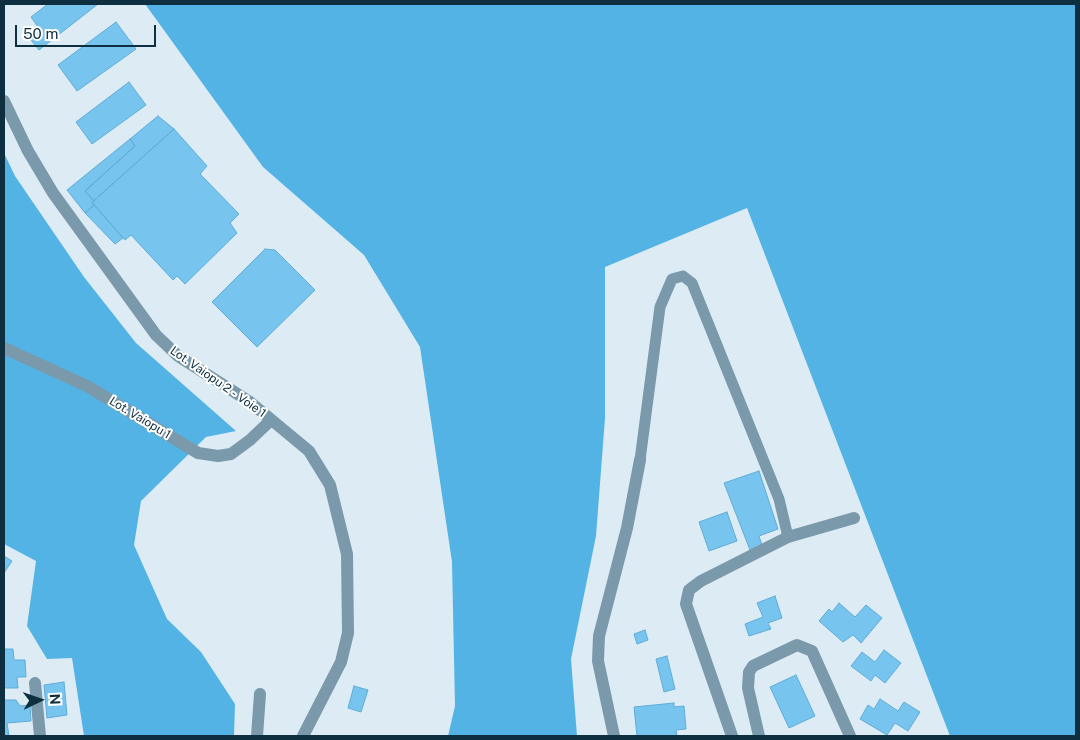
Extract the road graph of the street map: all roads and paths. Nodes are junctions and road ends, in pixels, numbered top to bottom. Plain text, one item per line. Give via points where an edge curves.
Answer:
1 (4, 101) edge
2 (4, 348) edge
3 (271, 420) junction
4 (640, 460) joint
5 (854, 518) dead end
6 (788, 537) junction
7 (35, 683) dead end
8 (260, 694) dead end
9 (40, 736) edge
10 (257, 736) edge
11 (304, 736) edge
12 (614, 736) edge
13 (732, 736) edge
14 (759, 736) edge
15 (850, 736) edge

1 - 3 street, Lot. Vaiopu 2 - Voie 1 via 53,193 156,335 178,356 250,402
2 - 3 street, Lot. Vaiopu 1 via 87,386 198,453 231,454
3 - 11 street, Lot. Vaiopu 2 - Voie 1 via 309,451 330,485 347,554 348,633 341,662
4 - 6 lane via 660,308 672,280 683,276 692,283 772,480
4 - 12 street via 600,636 598,661
5 - 6 street
6 - 13 street via 701,581 689,590 686,597
7 - 9 street
8 - 10 street
14 - 15 street via 748,688 749,672 753,666 796,645 812,651

